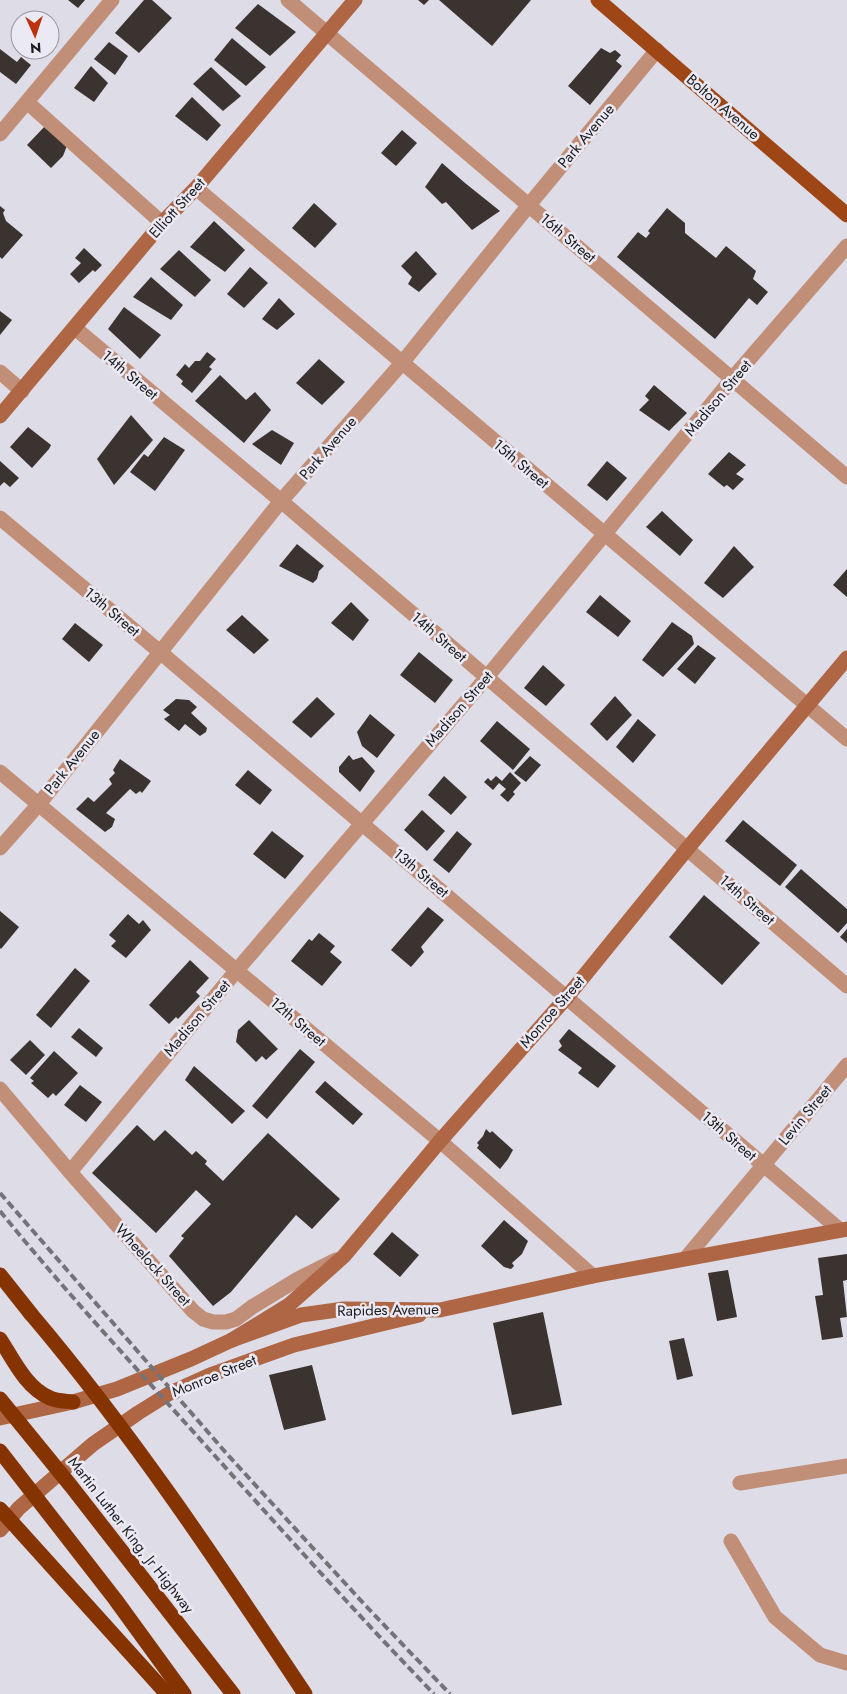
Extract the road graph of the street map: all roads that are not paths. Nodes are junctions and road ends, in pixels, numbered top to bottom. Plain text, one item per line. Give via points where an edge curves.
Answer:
1 (112, 0) edge
2 (288, 0) edge
3 (355, 0) edge
4 (598, 0) edge
5 (326, 33) junction
6 (657, 50) junction
7 (27, 102) junction
8 (0, 134) edge
9 (196, 188) junction
10 (529, 205) junction
11 (847, 215) edge
12 (162, 224) junction
13 (847, 246) edge
14 (75, 328) junction
15 (402, 363) junction
16 (0, 372) edge
17 (732, 379) junction
18 (22, 391) junction
19 (0, 416) edge
20 (847, 477) edge
21 (281, 501) junction
22 (0, 518) edge
23 (605, 535) junction
24 (160, 652) junction
25 (847, 658) edge
26 (487, 677) junction
27 (807, 705) junction
28 (847, 739) edge
29 (0, 772) edge
30 (39, 804) junction
31 (361, 823) junction
32 (0, 848) edge
33 (687, 849) junction
34 (237, 970) junction
35 (847, 986) edge
36 (567, 997) junction
37 (847, 1065) edge
38 (0, 1089) edge
39 (440, 1141) junction
40 (763, 1166) junction
41 (70, 1172) junction
42 (843, 1229) edge
43 (344, 1256) junction
44 (686, 1258) junction
45 (0, 1275) edge
46 (593, 1276) junction
47 (440, 1310) junction
48 (0, 1339) edge
49 (232, 1340) junction
50 (0, 1399) edge
51 (73, 1402) junction
52 (0, 1418) edge
53 (0, 1451) edge
54 (847, 1466) edge
55 (740, 1484) dead end
56 (0, 1509) edge
57 (0, 1530) edge
58 (731, 1541) dead end
59 (847, 1663) edge
60 (167, 1694) edge
61 (184, 1694) edge
62 (233, 1694) edge
63 (304, 1694) edge

1 - 7 street
2 - 5 street, 16th Street
3 - 5 main road, Elliott Street
4 - 6 main road, Bolton Avenue
5 - 9 main road, Elliott Street
5 - 10 street, 16th Street
6 - 10 street, Park Avenue
6 - 11 main road, Bolton Avenue
7 - 8 street
7 - 12 street
9 - 12 main road, Elliott Street
9 - 15 street, 15th Street
10 - 15 street, Park Avenue
10 - 17 street, 16th Street
12 - 14 main road, Elliott Street
13 - 17 street, Madison Street
14 - 18 main road, Elliott Street
14 - 21 street, 14th Street
15 - 21 street, Park Avenue
15 - 23 street, 15th Street
16 - 18 street
17 - 20 street, 16th Street
17 - 23 street, Madison Street
18 - 19 main road, Elliott Street
21 - 24 street, Park Avenue
21 - 26 street, 14th Street
22 - 24 street, 13th Street
23 - 26 street, Madison Street
23 - 27 street, 15th Street
24 - 30 street, Park Avenue
24 - 31 street, 13th Street
25 - 27 main road, Monroe Street
26 - 31 street, Madison Street
26 - 33 street, 14th Street
27 - 28 street, 15th Street
27 - 33 main road, Monroe Street
29 - 30 street, 12th Street
30 - 32 street, Park Avenue
30 - 34 street, 12th Street
31 - 34 street, Madison Street
31 - 36 street, 13th Street
33 - 35 street, 14th Street
33 - 36 main road, Monroe Street
34 - 39 street, 12th Street
34 - 41 street, Madison Street
36 - 39 main road, Monroe Street
36 - 40 street, 13th Street
37 - 40 street, Levin Street
38 - 41 street, Wheelock Street
39 - 43 main road, Monroe Street
39 - 46 street, 12th Street
40 - 42 street, 13th Street
40 - 44 street, Levin Street
41 - 43 street, Wheelock Street via 193,1311 208,1321 236,1319 298,1279
42 - 44 main road, Rapides Avenue
43 - 49 main road, Monroe Street via 289,1305
44 - 46 main road, Rapides Avenue
45 - 63 highway, bridge via 157,1477 230,1580
46 - 47 main road, Rapides Avenue
47 - 49 main road, Rapides Avenue via 344,1309 301,1315
47 - 57 main road, Monroe Street via 294,1345 170,1393 93,1444 18,1508
48 - 51 highway via 39,1393
49 - 51 main road, Rapides Avenue via 117,1389
50 - 62 highway, Martin Luther King, Jr Highway, bridge
51 - 52 main road, Rapides Avenue
53 - 61 highway, bridge via 104,1584
54 - 55 street
56 - 60 highway, bridge
58 - 59 street via 775,1617 820,1655

